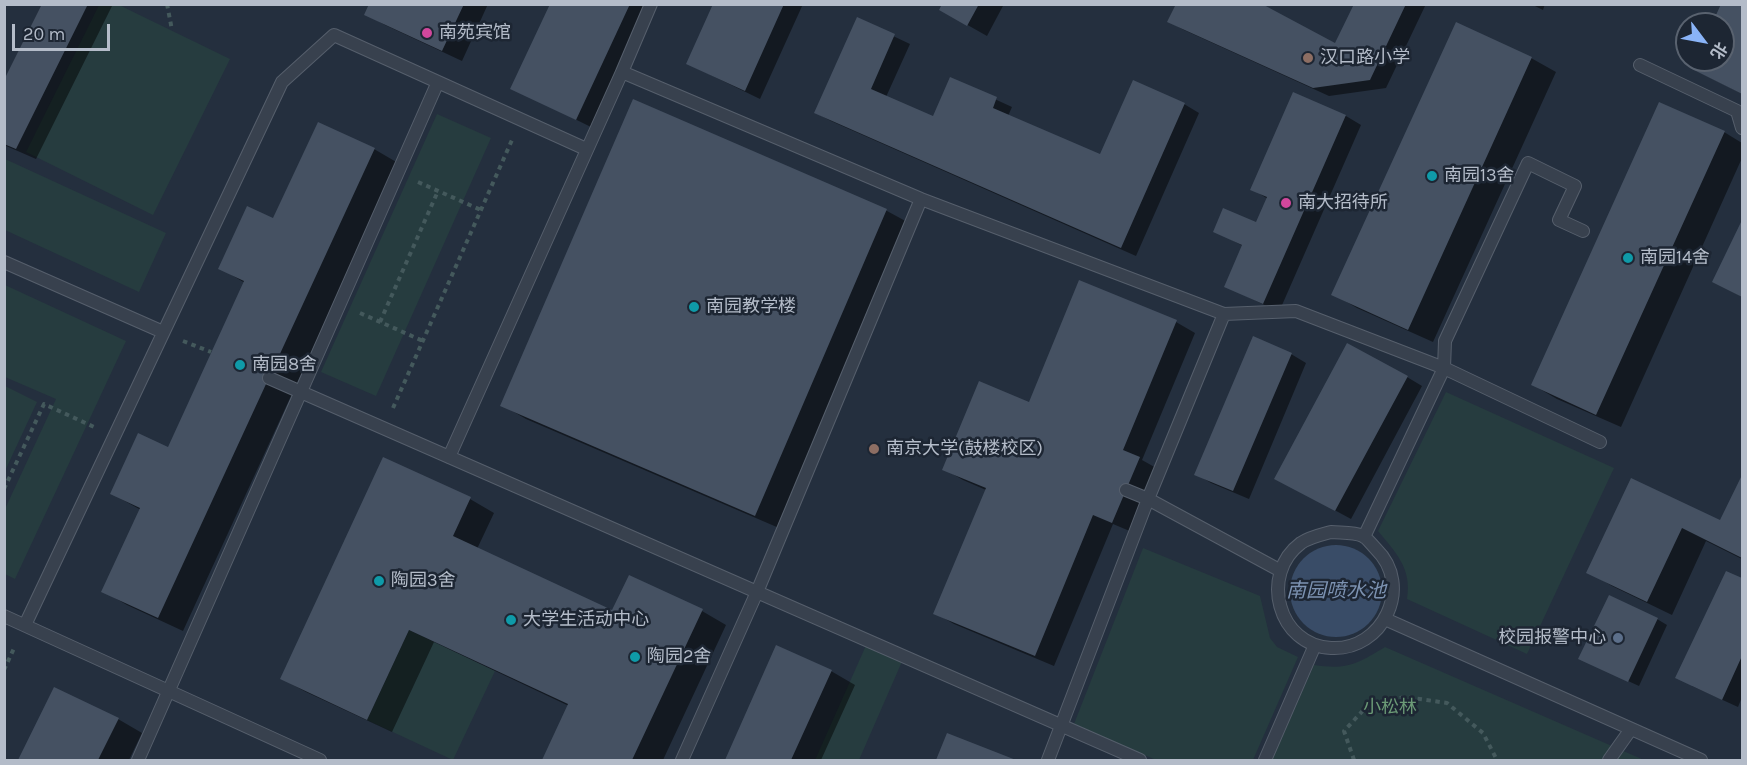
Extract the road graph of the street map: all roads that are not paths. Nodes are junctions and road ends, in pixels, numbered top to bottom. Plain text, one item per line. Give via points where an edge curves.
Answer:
1 (651, 4) edge
2 (1640, 65) dead end
3 (622, 72) junction
4 (437, 84) junction
5 (1743, 128) edge
6 (586, 149) junction
7 (921, 199) junction
8 (1583, 231) dead end
9 (4, 262) edge
10 (1224, 314) junction
11 (163, 332) junction
12 (1444, 368) junction
13 (269, 378) dead end
14 (301, 392) junction
15 (1600, 442) dead end
16 (449, 457) junction
17 (1126, 490) dead end
18 (1148, 499) junction
19 (1364, 537) junction
20 (1281, 571) junction
21 (757, 592) junction
22 (4, 616) edge
23 (1384, 619) junction
24 (25, 625) junction
25 (1315, 645) junction
26 (169, 691) junction
27 (1062, 726) junction
28 (1631, 729) junction
29 (138, 760) edge
30 (320, 760) edge
31 (682, 760) edge
32 (1048, 760) edge
33 (1140, 760) edge
34 (1265, 760) edge
35 (1609, 760) edge
36 (1701, 760) edge

1 - 3 lane
2 - 5 lane via 1737,111
3 - 6 lane
3 - 7 lane
4 - 6 lane
4 - 11 lane via 334,35 282,82
4 - 14 lane
6 - 16 lane
7 - 10 lane
7 - 21 lane
8 - 12 lane via 1559,220 1575,186 1528,163 1445,341
9 - 11 lane
10 - 12 lane via 1296,311
10 - 18 lane
11 - 24 lane
12 - 15 lane
12 - 19 lane
13 - 14 lane
14 - 16 lane
14 - 26 lane
16 - 21 lane
17 - 18 lane
18 - 20 lane
18 - 27 lane
19 - 20 lane via 1331,532 1313,536 1292,551
19 - 23 lane via 1380,553 1393,580 1390,611
20 - 25 lane via 1277,587 1282,613 1299,636
21 - 27 lane
21 - 31 lane
22 - 24 lane
23 - 25 lane via 1369,638 1347,648
23 - 28 lane
24 - 26 lane
25 - 34 lane
26 - 29 lane
26 - 30 lane
27 - 32 lane
27 - 33 lane
28 - 35 lane
28 - 36 lane

